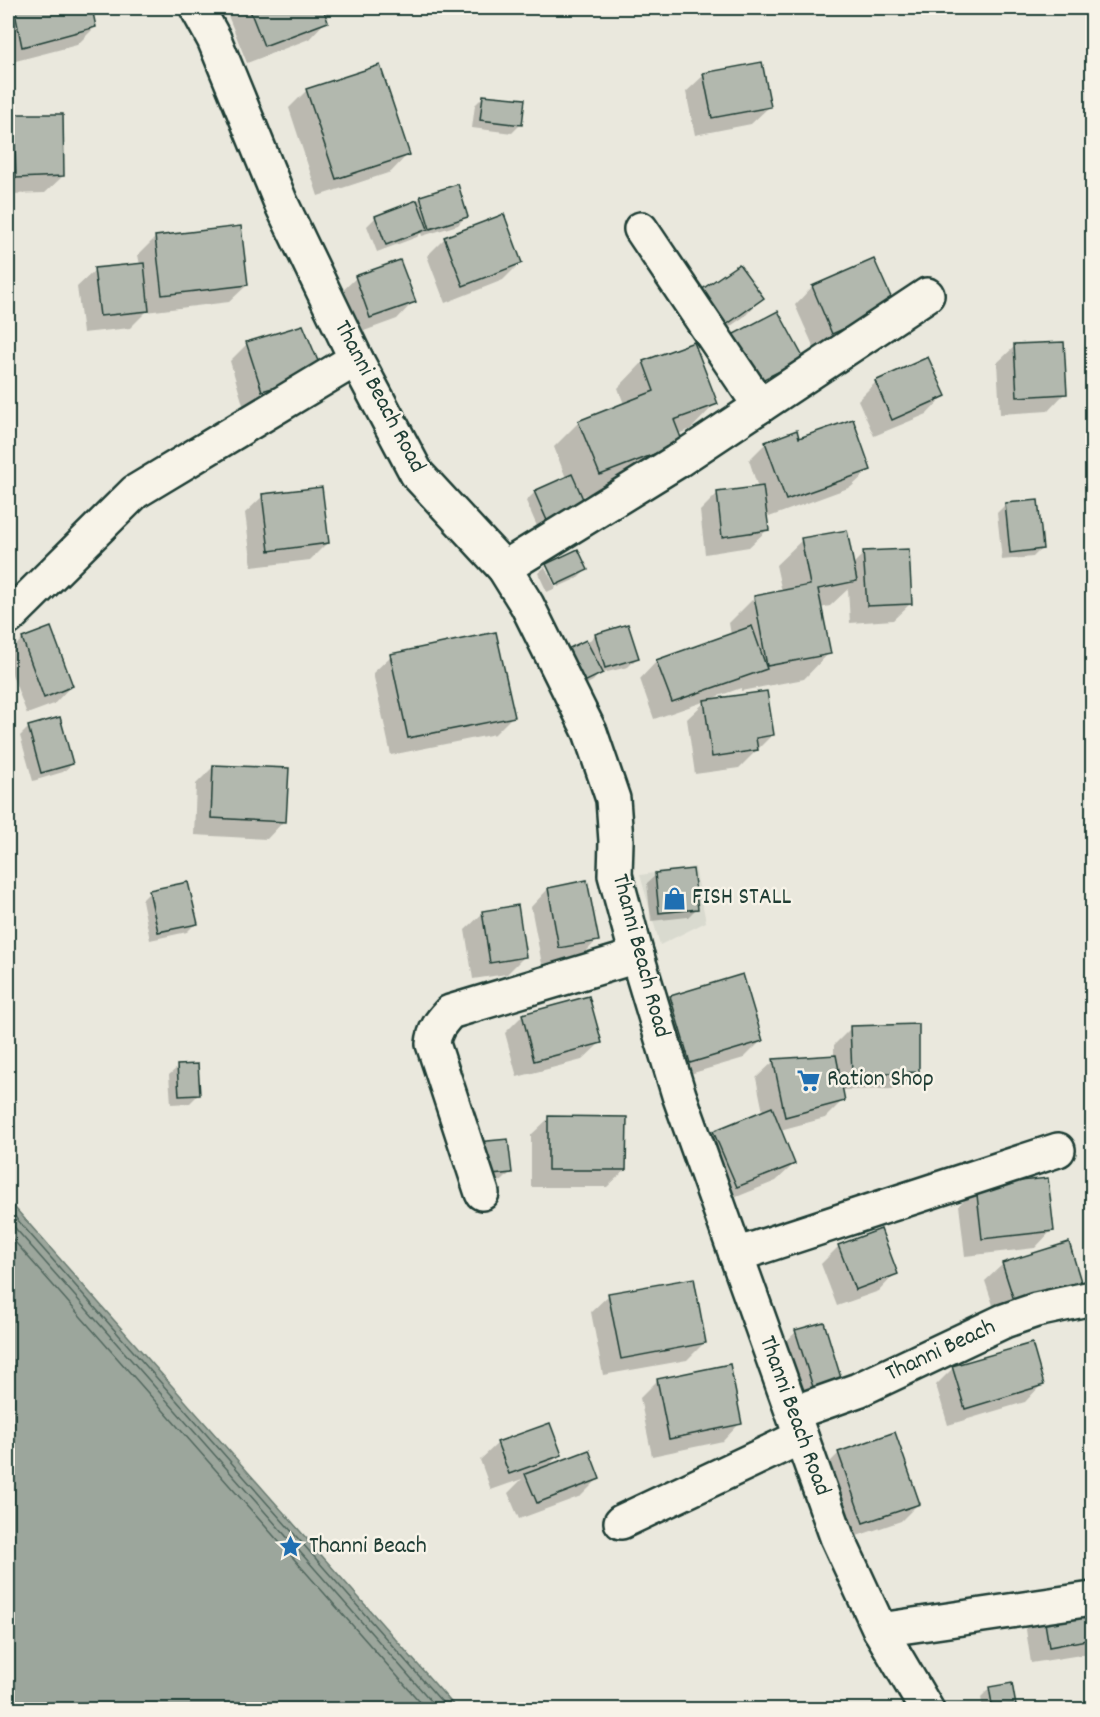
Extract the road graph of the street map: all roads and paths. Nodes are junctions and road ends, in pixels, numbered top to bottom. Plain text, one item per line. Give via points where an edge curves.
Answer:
1 (197, 8) edge
2 (641, 229) dead end
3 (927, 295) dead end
4 (356, 359) junction
5 (760, 406) junction
6 (504, 568) junction
7 (8, 618) edge
8 (637, 956) junction
9 (1058, 1150) dead end
10 (482, 1193) dead end
11 (736, 1255) junction
12 (1092, 1298) edge
13 (797, 1425) junction
14 (621, 1522) dead end
15 (1092, 1599) edge
16 (880, 1630) junction
17 (927, 1710) edge

1 - 4 street, Thanni Beach Road via 214,39 281,203
2 - 5 street
3 - 5 street
4 - 6 street, Thanni Beach Road via 417,474
4 - 7 street via 135,492
5 - 6 street
6 - 8 street, Thanni Beach Road via 527,605 590,732 613,799 615,874
8 - 10 street via 450,1012 441,1022 433,1044
8 - 11 street, Thanni Beach Road via 679,1095
9 - 11 street
11 - 13 street, Thanni Beach Road
12 - 13 street, Thanni Beach via 1004,1321 858,1390
13 - 14 street, Thanni Beach
13 - 16 street, Thanni Beach Road via 837,1537
15 - 16 street
16 - 17 street, Thanni Beach Road

